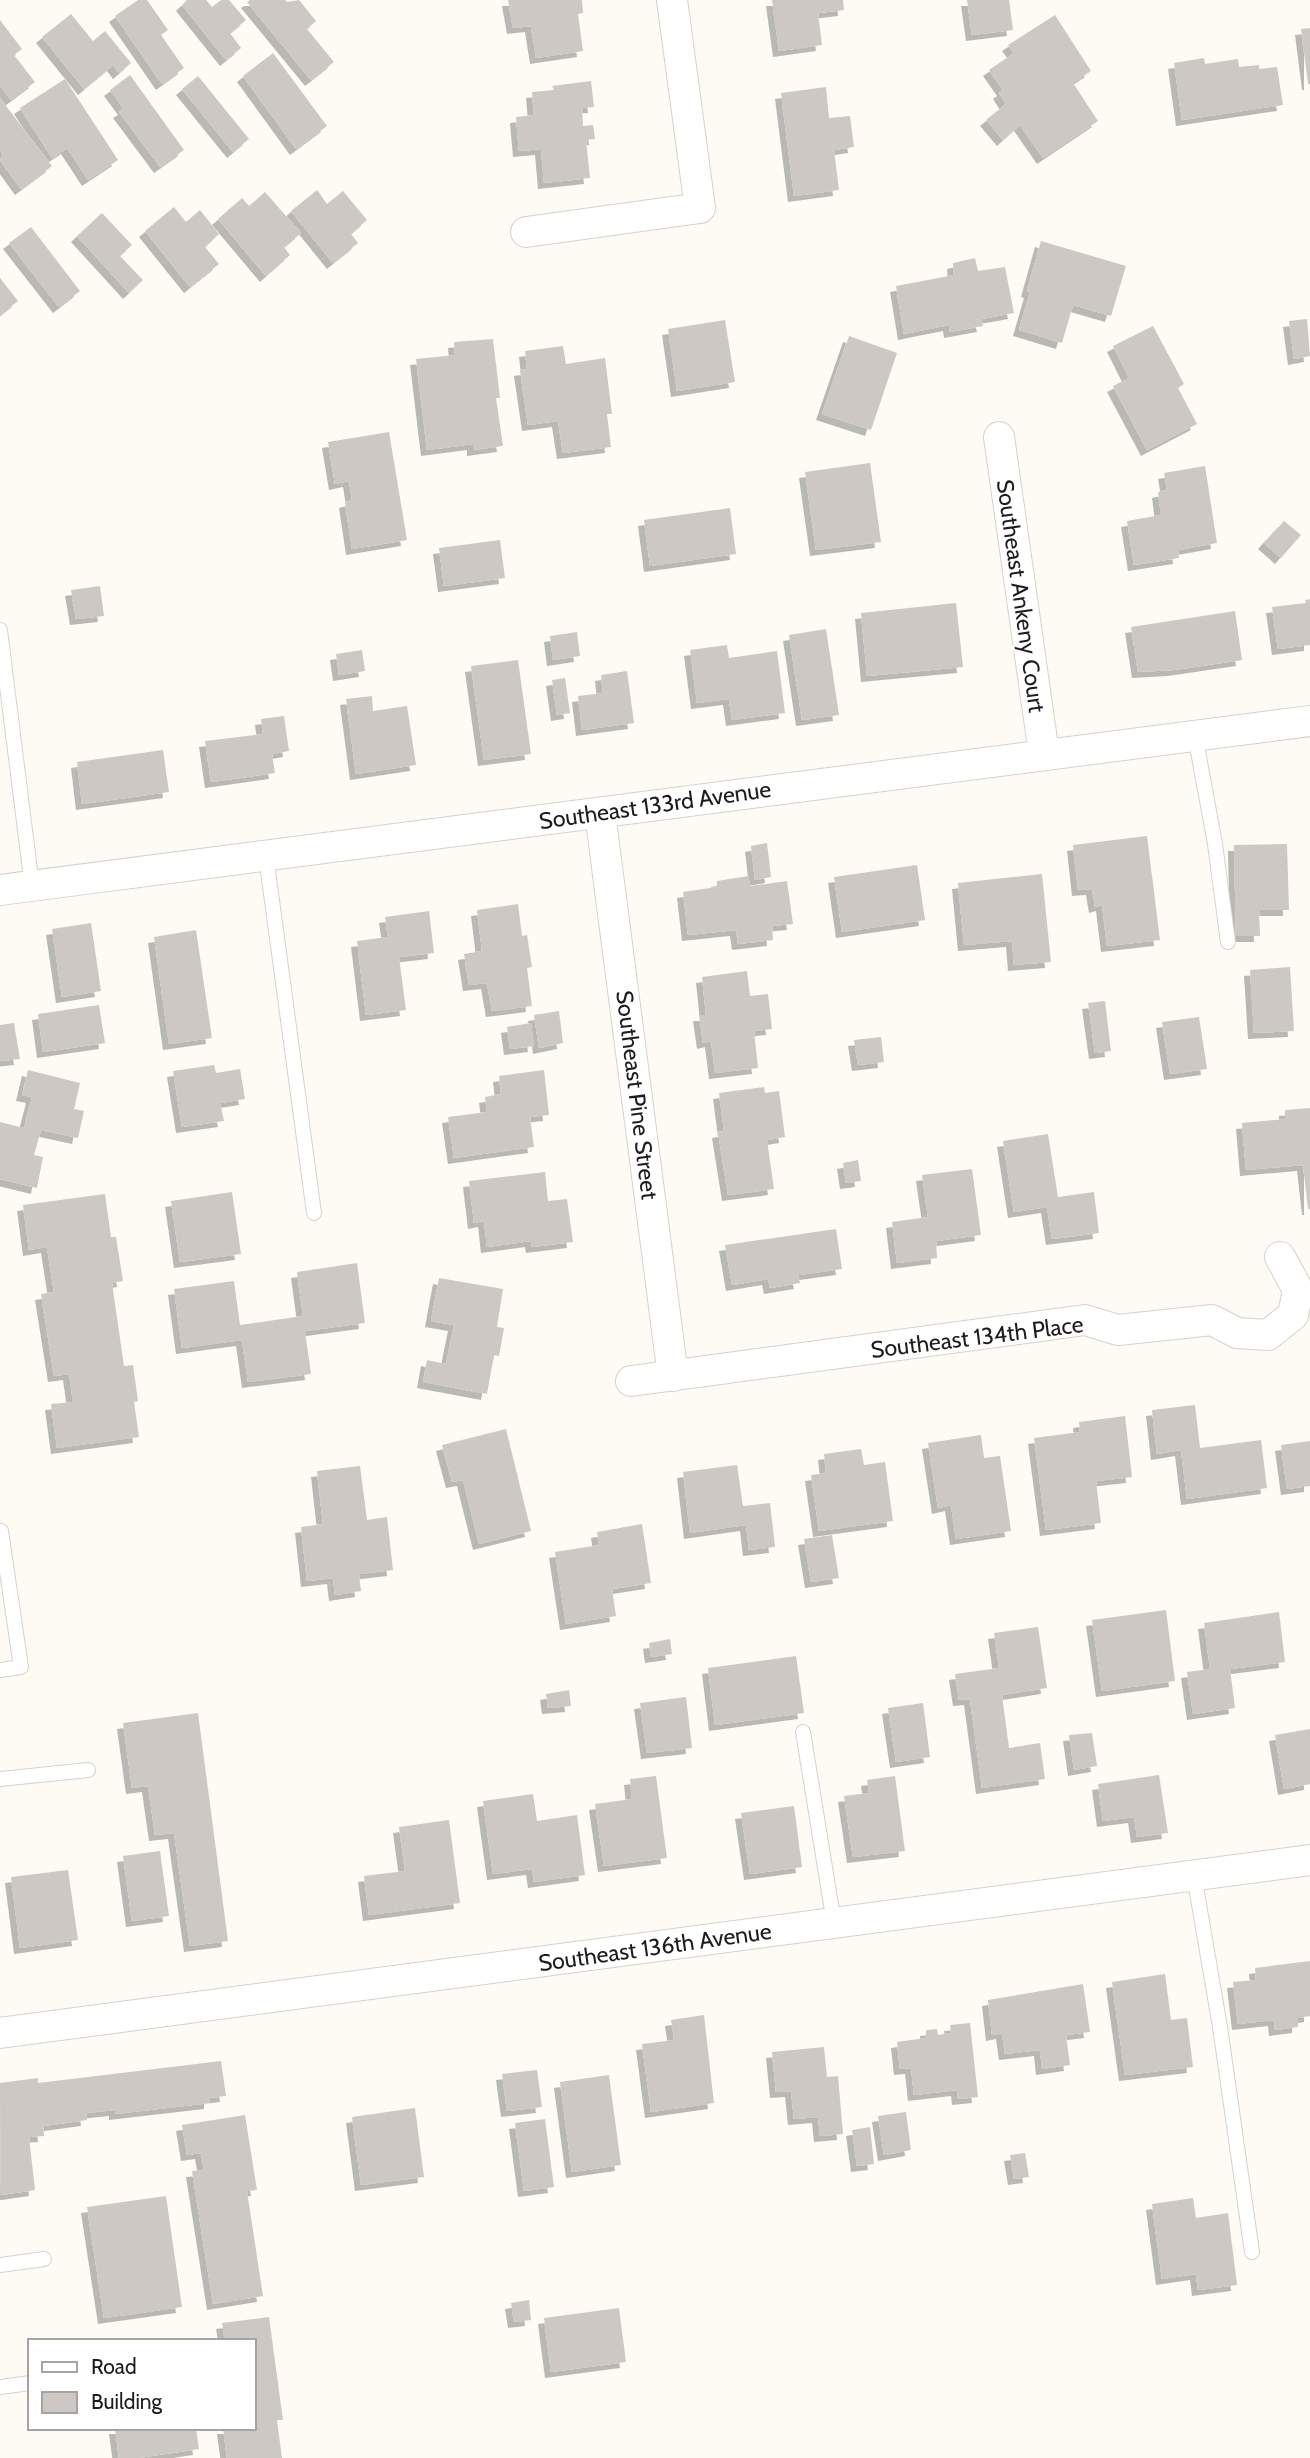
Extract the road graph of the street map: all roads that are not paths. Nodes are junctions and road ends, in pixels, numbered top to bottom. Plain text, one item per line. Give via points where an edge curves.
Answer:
1 (672, 0) edge
2 (526, 232) dead end
3 (999, 437) dead end
4 (0, 630) edge
5 (1310, 720) edge
6 (1195, 735) junction
7 (1044, 754) junction
8 (600, 813) junction
9 (267, 856) junction
10 (32, 886) junction
11 (0, 890) edge
12 (1228, 942) dead end
13 (314, 1213) dead end
14 (1280, 1257) dead end
15 (673, 1376) junction
16 (631, 1381) dead end
17 (1, 1531) edge
18 (0, 1670) edge
19 (803, 1732) dead end
20 (88, 1770) dead end
21 (0, 1779) edge
22 (1310, 1860) edge
23 (1194, 1875) junction
24 (834, 1923) junction
25 (0, 2032) edge
26 (1252, 2252) dead end
27 (44, 2259) dead end
28 (0, 2265) edge
29 (28, 2384) edge
30 (0, 2387) edge

1 - 2 street via 700,208
3 - 7 street, Southeast Ankeny Court
4 - 10 lane
5 - 6 street, Southeast 133rd Avenue
6 - 7 street, Southeast 133rd Avenue
6 - 12 lane
7 - 8 street, Southeast 133rd Avenue
8 - 9 street, Southeast 133rd Avenue
8 - 15 street, Southeast Pine Street
9 - 10 street, Southeast 133rd Avenue
9 - 13 lane
10 - 11 street, Southeast 133rd Avenue
14 - 15 street, Southeast 134th Place via 1298,1290 1293,1315 1268,1335 1237,1333 1212,1320 1118,1330 1085,1320
15 - 16 street, Southeast 134th Place
17 - 18 lane via 21,1667
19 - 24 lane
20 - 21 lane
22 - 23 street, Southeast 136th Avenue
23 - 24 street, Southeast 136th Avenue
23 - 26 lane
24 - 25 street, Southeast 136th Avenue
27 - 28 lane
29 - 30 lane

